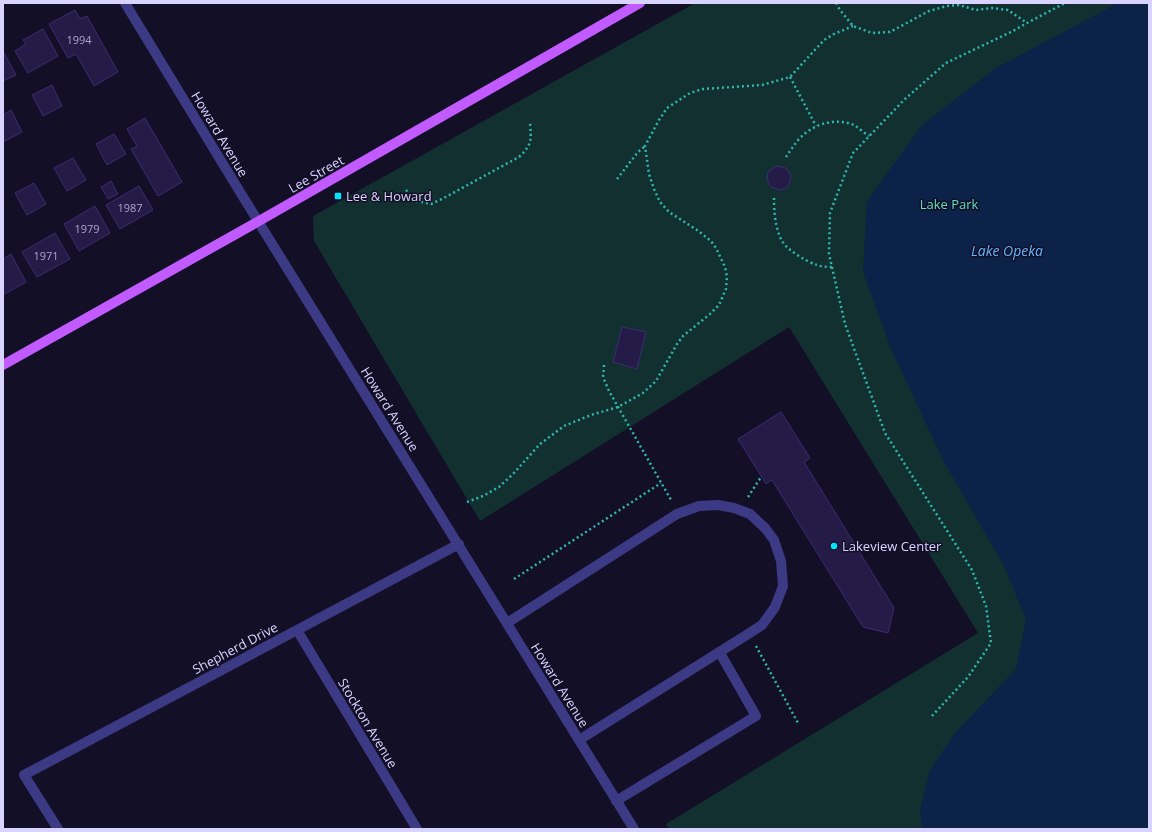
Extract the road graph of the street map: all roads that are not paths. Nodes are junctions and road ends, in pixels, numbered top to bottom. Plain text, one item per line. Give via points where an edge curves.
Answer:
1 (126, 3) edge
2 (640, 3) edge
3 (259, 222) junction
4 (3, 365) edge
5 (459, 544) junction
6 (507, 623) junction
7 (297, 630) junction
8 (720, 653) junction
9 (579, 740) junction
10 (616, 800) junction
11 (58, 829) edge
12 (417, 829) edge
13 (634, 829) edge

1 - 3 street, Howard Avenue
2 - 3 main road, Lee Street
3 - 4 main road, Lee Street
3 - 5 street, Howard Avenue
5 - 6 street, Howard Avenue
5 - 7 street, Shepherd Drive
6 - 8 street via 677,514 699,506 718,504 750,514 765,528 774,540 782,560 783,586 775,607 762,625
6 - 9 street, Howard Avenue
7 - 11 street, Shepherd Drive via 24,774
7 - 12 street, Stockton Avenue
8 - 9 street
8 - 10 street via 756,716
9 - 10 street, Howard Avenue
10 - 13 street, Howard Avenue

